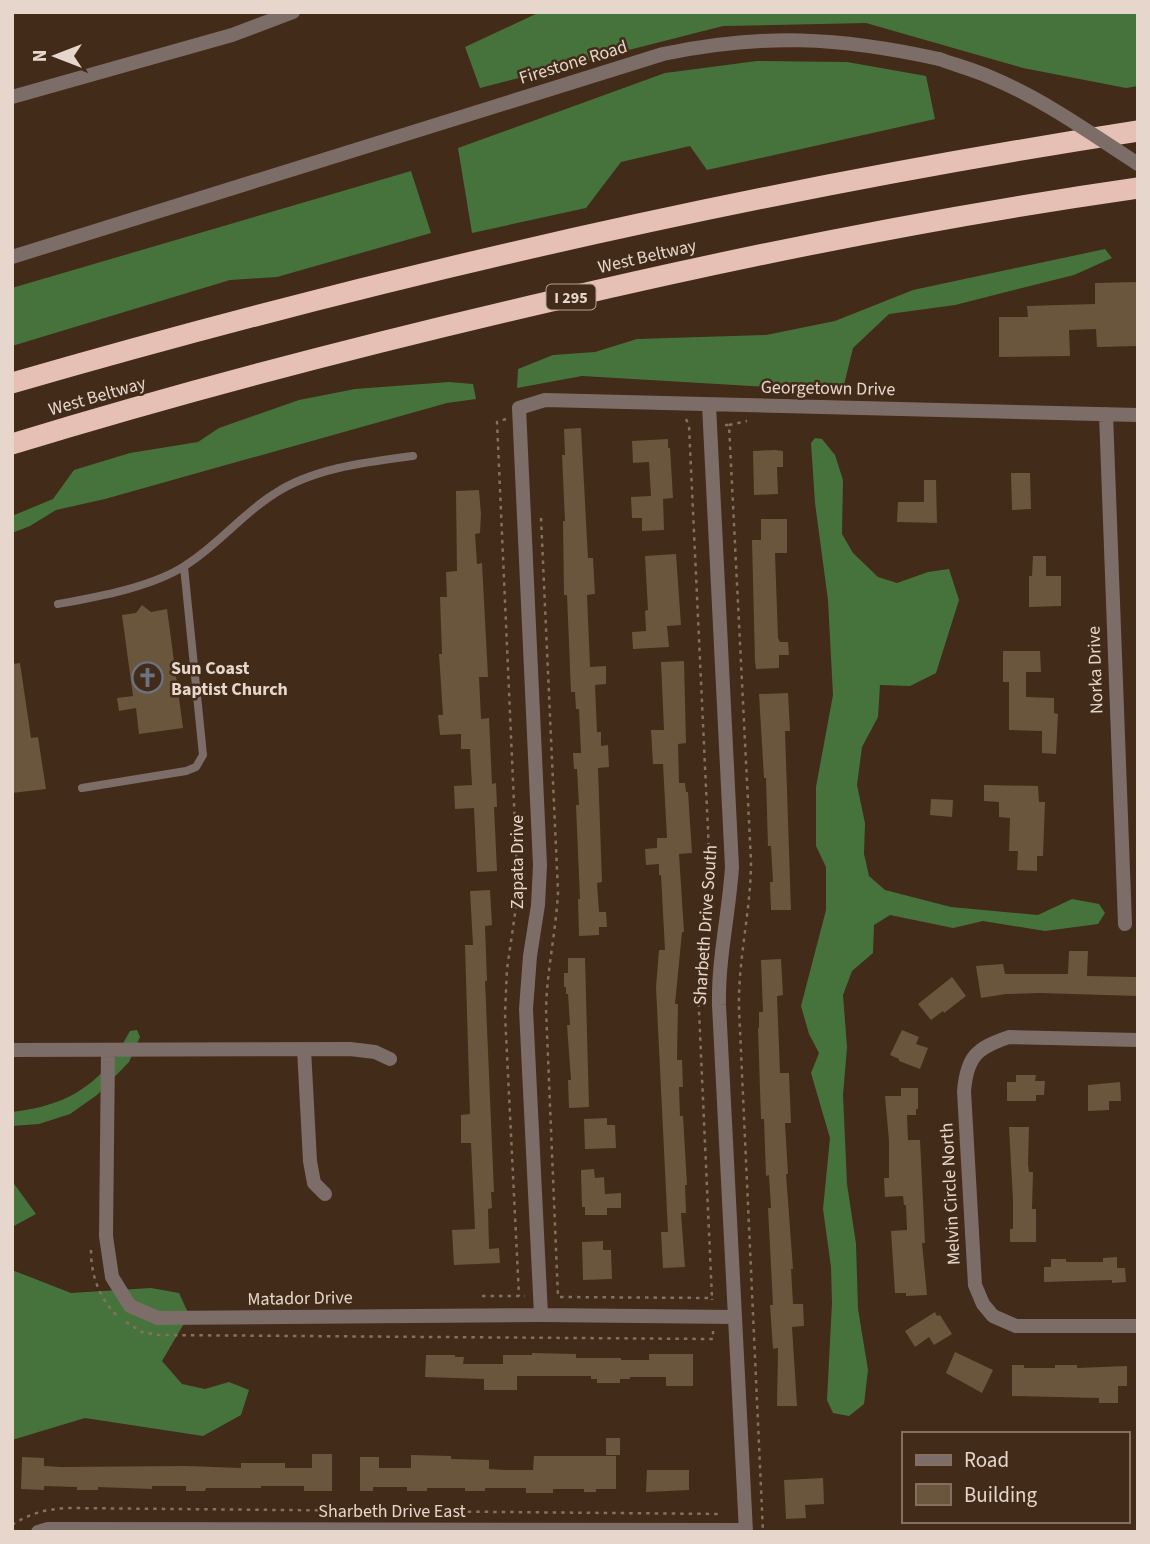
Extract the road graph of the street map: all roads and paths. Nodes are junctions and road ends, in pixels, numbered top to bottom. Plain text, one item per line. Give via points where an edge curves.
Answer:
1 (293, 12) edge
2 (12, 97) edge
3 (1138, 131) edge
4 (1138, 164) edge
5 (1138, 188) edge
6 (12, 257) edge
7 (12, 383) edge
8 (709, 405) junction
9 (518, 413) junction
10 (1106, 414) junction
11 (679, 415) dead end
12 (1138, 415) edge
13 (689, 422) junction
14 (697, 422) dead end
15 (722, 425) dead end
16 (12, 444) edge
17 (413, 456) dead end
18 (184, 567) junction
19 (58, 604) dead end
20 (82, 788) dead end
21 (1125, 924) dead end
22 (1138, 1040) edge
23 (304, 1049) junction
24 (12, 1050) edge
25 (108, 1051) junction
26 (390, 1059) dead end
27 (325, 1194) dead end
28 (519, 1296) dead end
29 (712, 1298) dead end
30 (541, 1315) junction
31 (734, 1317) junction
32 (1138, 1326) edge
33 (721, 1520) dead end
34 (12, 1525) edge
35 (211, 1530) edge
36 (746, 1531) edge
37 (37, 1532) edge
38 (763, 1532) edge

1 - 2 street via 232,35
3 - 7 highway, West Beltway via 881,174 515,251 310,301
4 - 6 street, Firestone Road, bridge via 1035,99 939,59 884,47 761,39 674,52
5 - 16 highway, West Beltway / I 295 via 704,266 460,322
8 - 9 street, Georgetown Drive via 545,400
8 - 10 street, Georgetown Drive
8 - 31 street, Sharbeth Drive South via 732,867 718,979
9 - 28 path via 497,422 518,867 505,1014
9 - 30 street, Zapata Drive via 540,865 526,1009
10 - 12 street, Georgetown Drive
10 - 21 street, Norka Drive
11 - 13 path
13 - 14 path
13 - 29 path via 711,894 698,989
15 - 38 path via 729,425 751,861 738,987
17 - 18 lane via 325,473 274,493
18 - 19 lane via 123,590
18 - 20 lane via 202,755 196,767 186,771
22 - 32 street, Melvin Circle North via 1009,1037 981,1049 968,1065 964,1090 975,1285 983,1304 993,1316 1016,1326
23 - 25 street
23 - 26 street via 350,1049
23 - 27 street via 310,1161 314,1182
24 - 25 street
25 - 30 street, Matador Drive via 106,1236 112,1277 130,1306 158,1318
30 - 31 street, Matador Drive
31 - 36 street, Sharbeth Drive South
33 - 34 path via 720,1513 68,1508 46,1509
35 - 36 street, Sharbeth Drive East
35 - 37 street, Sharbeth Drive East

